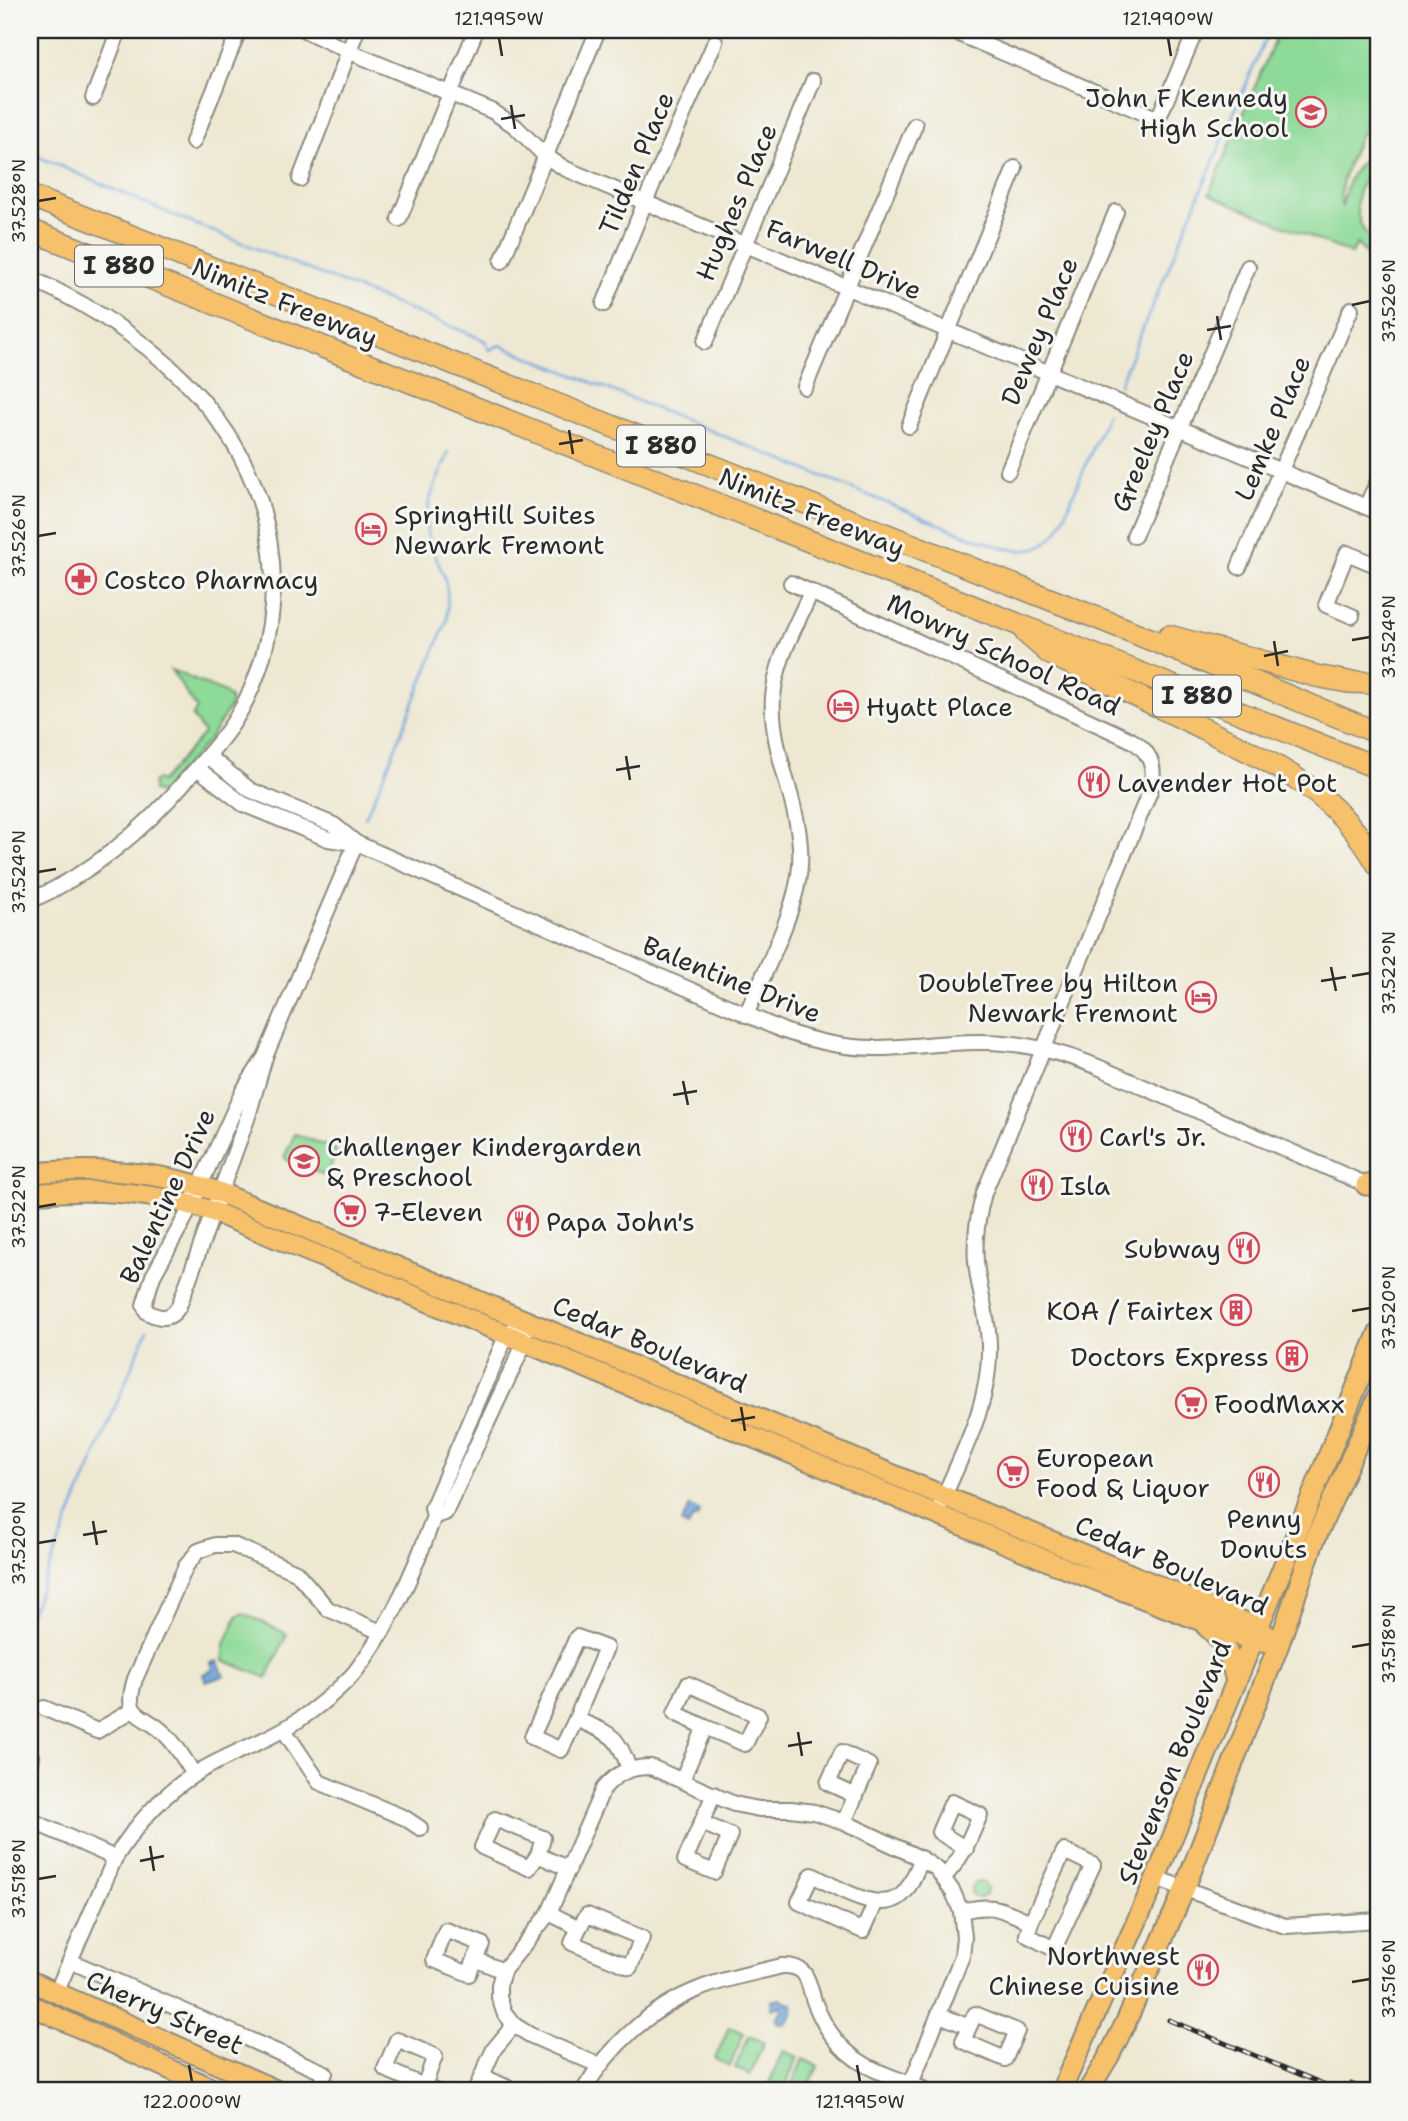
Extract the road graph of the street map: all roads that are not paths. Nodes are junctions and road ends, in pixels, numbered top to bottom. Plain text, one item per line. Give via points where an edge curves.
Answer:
1 (119, 30) edge
2 (239, 30) edge
3 (304, 30) edge
4 (357, 30) edge
5 (476, 30) edge
6 (598, 30) edge
7 (950, 30) edge
8 (1196, 30) edge
9 (715, 42) dead end
10 (348, 51) junction
11 (813, 81) dead end
12 (450, 92) junction
13 (93, 98) dead end
14 (915, 125) dead end
15 (194, 142) dead end
16 (545, 156) junction
17 (1015, 168) dead end
18 (300, 179) dead end
19 (30, 183) edge
20 (38, 200) edge
21 (645, 202) junction
22 (1116, 212) dead end
23 (399, 219) dead end
24 (30, 230) edge
25 (30, 243) edge
26 (746, 244) junction
27 (502, 261) dead end
28 (1248, 267) dead end
29 (30, 278) edge
30 (848, 287) junction
31 (207, 303) junction
32 (604, 304) dead end
33 (1350, 309) dead end
34 (949, 330) junction
35 (705, 342) dead end
36 (1048, 372) junction
37 (805, 387) dead end
38 (909, 426) dead end
39 (1180, 428) junction
40 (1008, 471) dead end
41 (1281, 471) junction
42 (1378, 481) edge
43 (1372, 510) edge
44 (1134, 536) dead end
45 (1378, 566) edge
46 (1239, 567) dead end
47 (791, 583) dead end
48 (811, 592) junction
49 (1352, 616) dead end
50 (1016, 623) junction
51 (1125, 629) junction
52 (1378, 684) edge
53 (1378, 733) edge
54 (208, 756) junction
55 (197, 768) junction
56 (1378, 768) edge
57 (356, 843) junction
58 (1378, 865) edge
59 (30, 901) edge
60 (746, 1015) junction
61 (1042, 1049) junction
62 (265, 1057) junction
63 (30, 1173) edge
64 (199, 1185) junction
65 (1374, 1187) edge
66 (221, 1193) junction
67 (30, 1194) edge
68 (191, 1205) junction
69 (214, 1212) junction
70 (526, 1320) junction
71 (1378, 1334) edge
72 (516, 1338) junction
73 (1378, 1397) edge
74 (940, 1505) junction
75 (1197, 1619) junction
76 (380, 1632) junction
77 (1255, 1634) junction
78 (1279, 1644) junction
79 (1236, 1682) junction
80 (44, 1708) dead end
81 (134, 1710) junction
82 (576, 1719) junction
83 (705, 1727) junction
84 (284, 1730) junction
85 (629, 1769) junction
86 (194, 1774) junction
87 (682, 1780) junction
88 (713, 1794) junction
89 (856, 1796) dead end
90 (30, 1820) edge
91 (844, 1822) junction
92 (702, 1823) dead end
93 (420, 1828) dead end
94 (966, 1849) dead end
95 (538, 1855) dead end
96 (115, 1858) junction
97 (922, 1859) junction
98 (569, 1869) junction
99 (943, 1878) junction
100 (1156, 1878) junction
101 (1184, 1889) junction
102 (875, 1904) junction
103 (961, 1911) junction
104 (549, 1913) junction
105 (1378, 1920) edge
106 (1031, 1922) junction
107 (579, 1928) junction
108 (475, 1959) dead end
109 (70, 1961) junction
110 (503, 1971) junction
111 (30, 1981) edge
112 (30, 1993) edge
113 (56, 1993) junction
114 (30, 2005) edge
115 (940, 2015) junction
116 (514, 2025) junction
117 (968, 2027) dead end
118 (598, 2065) junction
119 (230, 2070) junction
120 (482, 2077) junction
121 (911, 2084) junction
122 (219, 2091) edge
123 (278, 2091) edge
124 (317, 2091) edge
125 (475, 2091) edge
126 (515, 2091) edge
127 (583, 2091) edge
128 (928, 2091) edge
129 (1061, 2091) edge
130 (1088, 2091) edge

1 - 13 street
2 - 15 street
3 - 10 street, Farwell Drive
4 - 10 street
5 - 12 street
6 - 16 street
7 - 8 street via 1158,119
9 - 21 street, Tilden Place
10 - 12 street, Farwell Drive
10 - 18 street
11 - 26 street, Hughes Place
12 - 16 street, Farwell Drive via 515,126
12 - 23 street
14 - 30 street
16 - 21 street, Farwell Drive
16 - 27 street
17 - 34 street
19 - 20 highway
20 - 51 highway, Nimitz Freeway / I 880
21 - 26 street, Farwell Drive
21 - 32 street, Tilden Place
22 - 36 street, Dewey Place
24 - 31 highway, Nimitz Freeway / I 880
25 - 31 highway
26 - 30 street, Farwell Drive
26 - 35 street, Hughes Place
28 - 39 street, Greeley Place
29 - 54 street via 121,327 185,381 229,437 258,493 272,552 270,624 247,697
30 - 34 street, Farwell Drive
30 - 37 street
31 - 50 highway, Nimitz Freeway / I 880
33 - 41 street, Lemke Place
34 - 36 street, Farwell Drive
34 - 38 street
36 - 39 street, Farwell Drive
36 - 40 street, Dewey Place
39 - 41 street, Farwell Drive
39 - 44 street, Greeley Place
41 - 43 street, Farwell Drive
41 - 46 street, Lemke Place
42 - 43 street
45 - 49 street via 1347,553 1326,605
47 - 48 street, Mowry School Road
48 - 60 street via 783,656 773,698 775,731 799,841 799,880
48 - 61 street, Mowry School Road via 1129,739 1150,757 1154,772 1150,791
50 - 56 highway, Nimitz Freeway / I 880
50 - 58 highway via 1049,653 1285,769 1330,802
51 - 52 highway via 1179,637 1316,676
51 - 53 highway, Nimitz Freeway / I 880
54 - 55 street
54 - 57 street, Balentine Drive via 250,790 334,825
55 - 57 street, Balentine Drive via 243,804 328,839
55 - 59 street via 124,843
57 - 60 street, Balentine Drive
57 - 62 street, Balentine Drive
60 - 61 street, Balentine Drive via 804,1038 850,1047 983,1042
61 - 65 street, Balentine Drive via 1089,1064
61 - 74 street, Mowry School Road via 979,1209 976,1261 989,1361 978,1415
62 - 64 street, Balentine Drive via 243,1091
62 - 66 street, Balentine Drive
63 - 64 main road, Cedar Boulevard via 116,1171
64 - 66 main road, Cedar Boulevard
64 - 68 street, Balentine Drive
66 - 69 street, Balentine Drive
66 - 70 main road, Cedar Boulevard
67 - 68 main road, Cedar Boulevard via 114,1191
68 - 69 main road, Cedar Boulevard
68 - 69 street, Balentine Drive via 146,1295 147,1312 156,1317 175,1315
69 - 72 main road, Cedar Boulevard
70 - 72 street
70 - 74 main road, Cedar Boulevard
71 - 77 main road, Stevenson Boulevard
72 - 74 main road, Cedar Boulevard
72 - 76 street via 432,1508 434,1516 416,1568
73 - 78 main road, Stevenson Boulevard via 1313,1544
74 - 75 main road, Cedar Boulevard via 1080,1574
74 - 77 main road, Cedar Boulevard
75 - 77 main road, Cedar Boulevard
75 - 79 main road via 1222,1639
76 - 81 street via 328,1609 296,1572 233,1545 215,1545 198,1551 186,1566 135,1679 130,1694
76 - 84 street via 354,1673
77 - 78 main road, Cedar Boulevard
77 - 79 main road, Stevenson Boulevard
78 - 101 main road, Stevenson Boulevard
79 - 100 main road, Stevenson Boulevard
80 - 81 street via 97,1731
81 - 86 street via 163,1732
82 - 82 street via 606,1648 577,1637 532,1737 561,1750
82 - 85 street via 615,1737
83 - 83 street via 745,1744 759,1716 688,1684 675,1713
83 - 87 street
84 - 86 street
84 - 93 street via 319,1782
85 - 87 street via 650,1767
85 - 98 street via 603,1789
86 - 96 street via 165,1796
87 - 88 street
88 - 91 street via 734,1804 814,1812
88 - 92 street
89 - 91 street
90 - 96 street
91 - 97 street
94 - 99 street
95 - 98 street
96 - 109 street
97 - 99 street
97 - 102 street via 906,1891 893,1902
98 - 104 street
99 - 103 street
100 - 101 street
100 - 129 main road, Stevenson Boulevard
101 - 105 street via 1285,1926
101 - 130 main road, Stevenson Boulevard via 1125,2024
102 - 102 street via 812,1875 799,1902 863,1931
103 - 106 street via 983,1905
103 - 115 street via 962,1956
104 - 107 street
104 - 110 street
106 - 106 street via 1064,1852 1093,1865 1054,1949 1027,1935
107 - 107 street via 572,1943 630,1966 642,1938 587,1915
108 - 110 street
109 - 113 street
109 - 124 street via 325,2073
110 - 116 street via 499,1997
111 - 113 main road, Cherry Street
112 - 113 main road
113 - 119 main road, Cherry Street
114 - 122 main road, Cherry Street
115 - 117 street
115 - 121 street
116 - 118 street
116 - 120 street via 494,2049
118 - 121 street via 634,2028 683,1996 782,1966 798,1967 808,1980 831,2034 850,2056 863,2066
118 - 127 street
119 - 122 street
119 - 123 main road, Cherry Street
120 - 125 street
120 - 126 street
121 - 128 street

